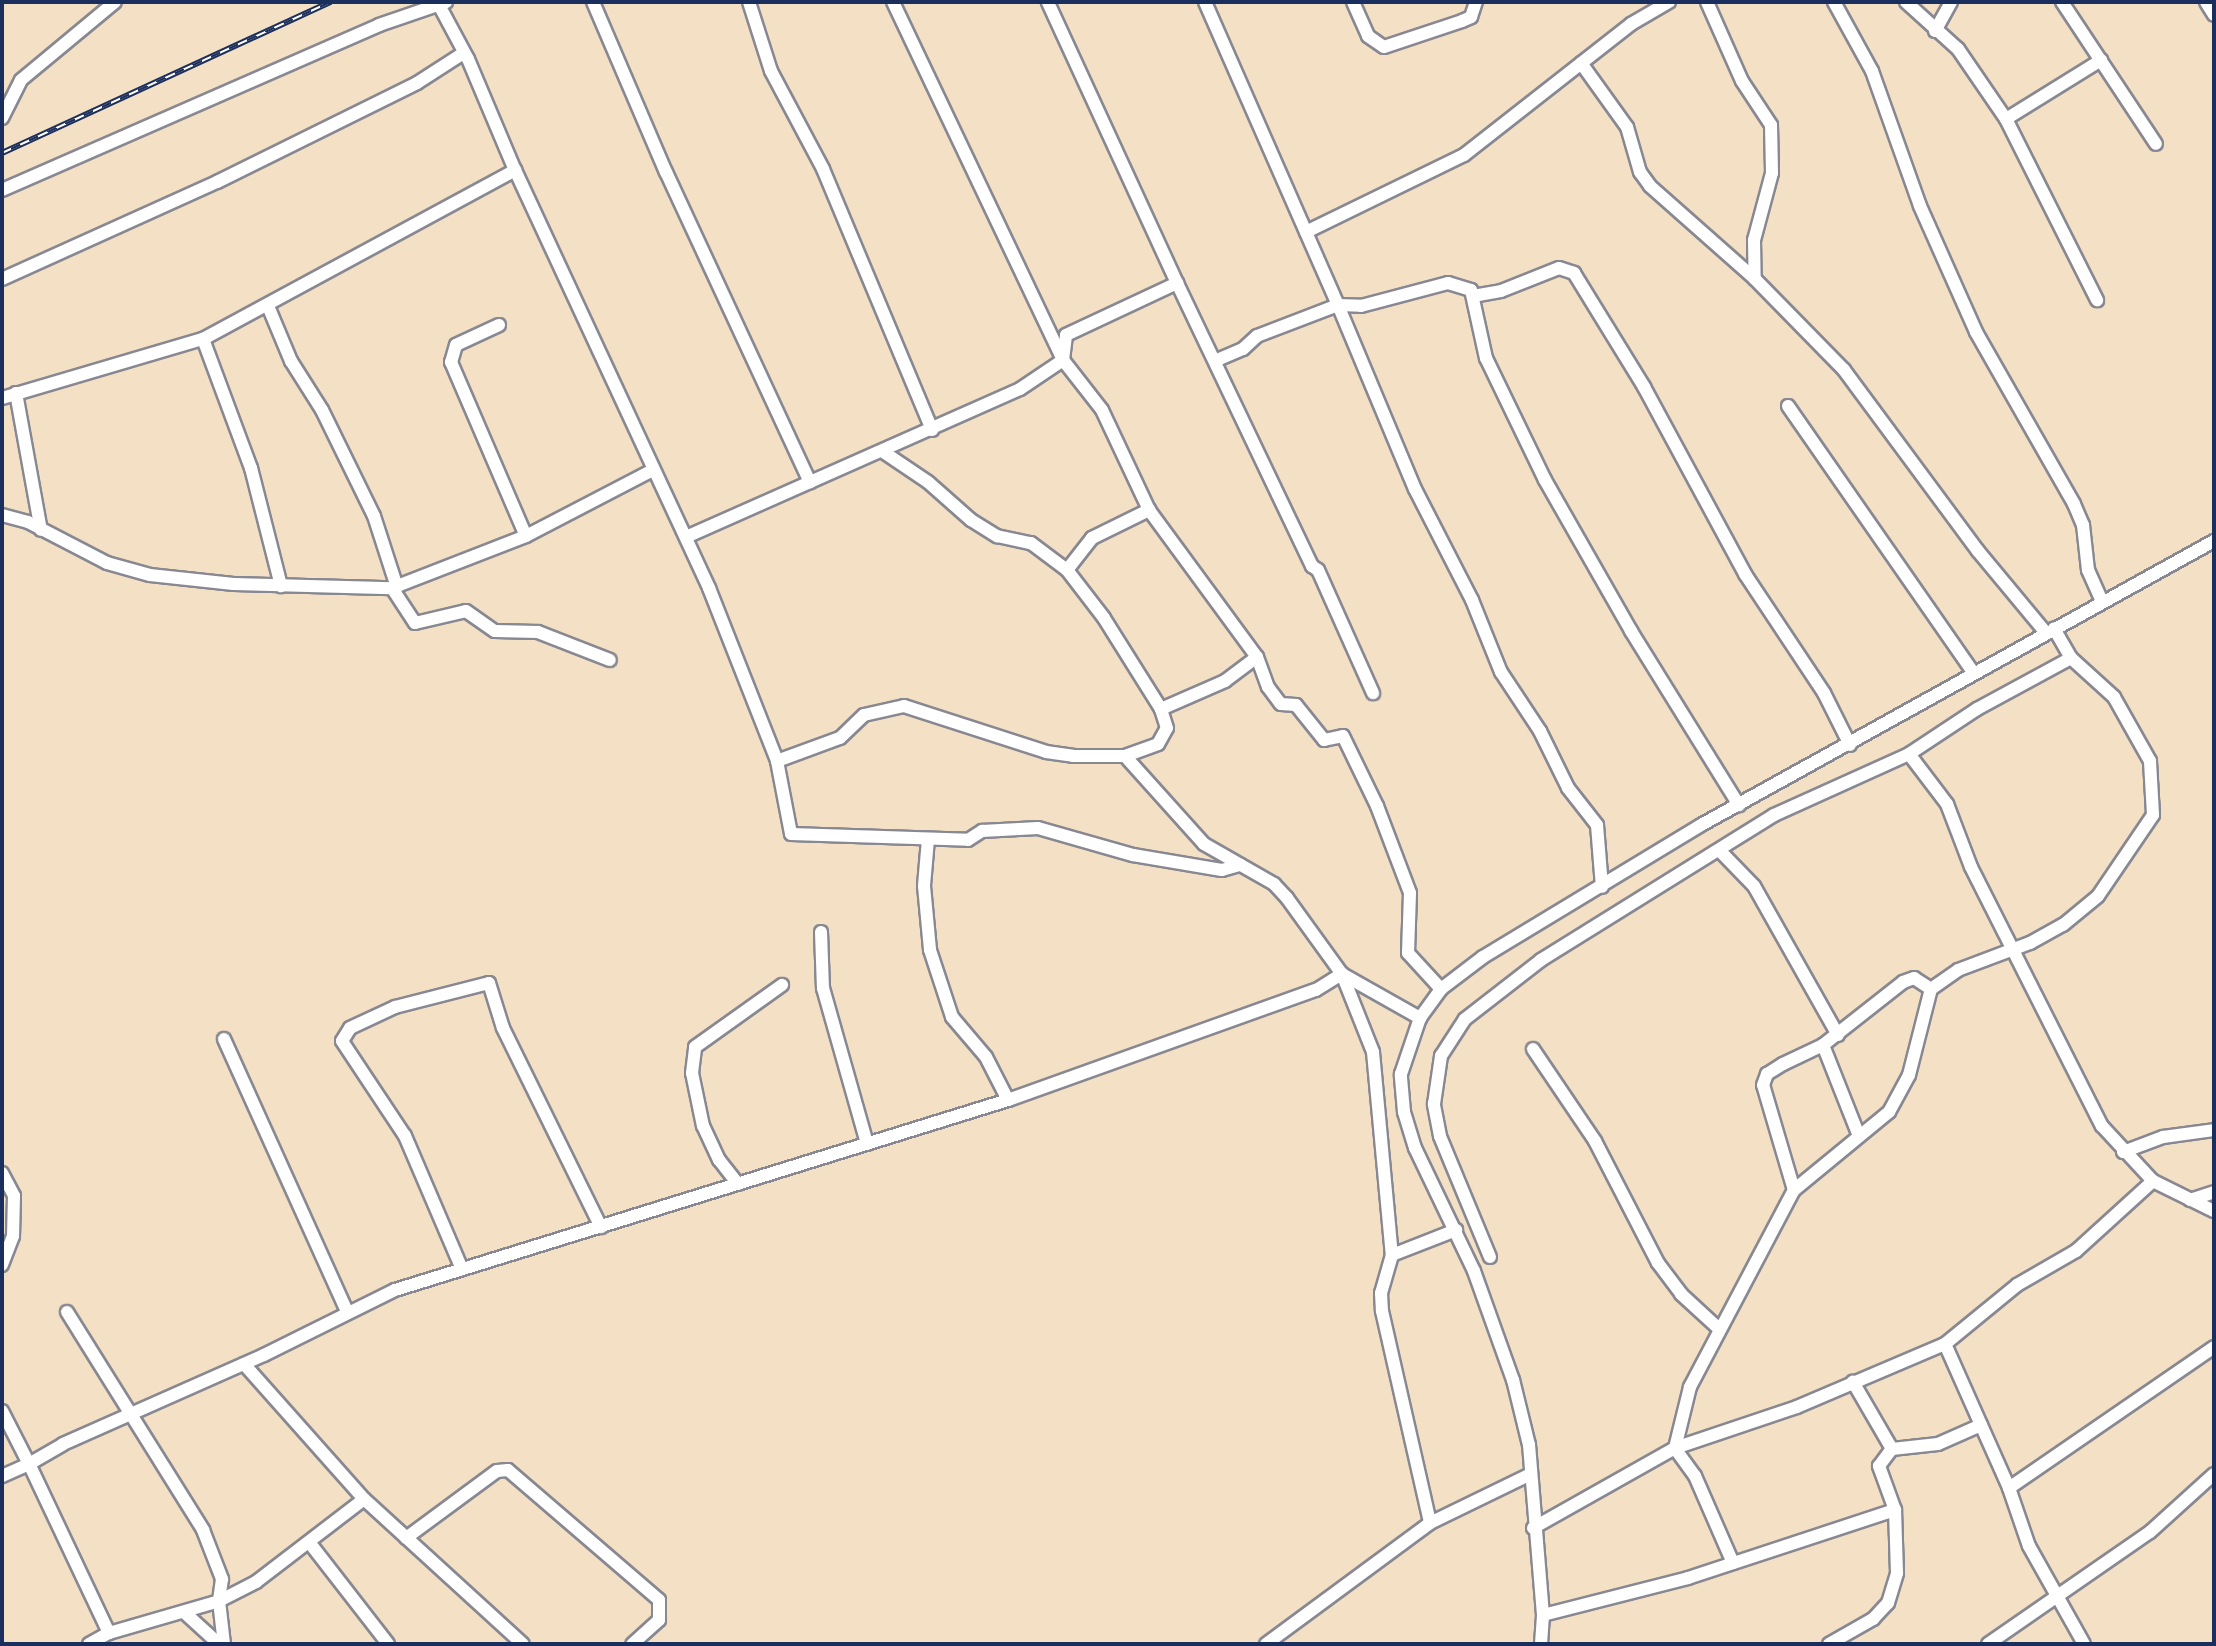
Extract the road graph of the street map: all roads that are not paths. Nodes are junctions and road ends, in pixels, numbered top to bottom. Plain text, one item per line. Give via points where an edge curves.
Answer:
1 (115, 2) edge
2 (593, 2) edge
3 (749, 2) edge
4 (893, 2) edge
5 (1048, 2) edge
6 (1205, 2) edge
7 (1353, 2) edge
8 (1476, 2) edge
9 (1669, 2) edge
10 (1707, 2) edge
11 (1834, 2) edge
12 (1906, 2) edge
13 (1951, 2) edge
14 (2062, 2) edge
15 (2206, 2) edge
16 (442, 4) edge
17 (2214, 15) edge
18 (1936, 31) junction
19 (463, 54) junction
20 (2101, 60) junction
21 (1581, 63) junction
22 (2, 118) edge
23 (2006, 119) junction
24 (2156, 144) dead end
25 (515, 170) junction
26 (2, 191) edge
27 (1306, 232) junction
28 (2, 279) edge
29 (1755, 279) junction
30 (1177, 282) junction
31 (1473, 296) junction
32 (2097, 300) dead end
33 (1338, 305) junction
34 (268, 306) junction
35 (499, 325) dead end
36 (203, 339) junction
37 (1063, 360) junction
38 (1217, 360) junction
39 (16, 394) junction
40 (2, 398) edge
41 (1788, 406) dead end
42 (932, 430) junction
43 (881, 451) junction
44 (653, 470) junction
45 (810, 482) junction
46 (1149, 510) junction
47 (2, 515) edge
48 (41, 530) junction
49 (526, 537) junction
50 (686, 537) junction
51 (2214, 541) edge
52 (1067, 570) junction
53 (281, 586) junction
54 (394, 588) junction
55 (2102, 602) junction
56 (2050, 631) junction
57 (1257, 657) junction
58 (2071, 658) junction
59 (610, 660) dead end
60 (1974, 674) junction
61 (1373, 693) dead end
62 (1161, 709) junction
63 (1850, 745) junction
64 (1909, 754) junction
65 (1125, 756) junction
66 (777, 761) junction
67 (1740, 805) junction
68 (928, 839) junction
69 (1721, 852) junction
70 (1240, 865) junction
71 (1602, 887) junction
72 (821, 932) dead end
73 (2012, 950) junction
74 (1342, 974) junction
75 (782, 985) dead end
76 (1441, 989) junction
77 (1931, 989) junction
78 (1420, 1018) junction
79 (1838, 1035) junction
80 (224, 1039) dead end
81 (1823, 1045) junction
82 (1533, 1049) dead end
83 (1008, 1100) junction
84 (2214, 1130) edge
85 (1859, 1136) junction
86 (867, 1144) junction
87 (2123, 1152) junction
88 (2, 1173) edge
89 (2152, 1181) junction
90 (738, 1184) junction
91 (1794, 1191) junction
92 (2214, 1192) edge
93 (2190, 1200) junction
94 (2214, 1211) edge
95 (601, 1227) junction
96 (1456, 1230) junction
97 (1392, 1255) junction
98 (1490, 1257) dead end
99 (2, 1265) edge
100 (462, 1269) junction
101 (67, 1312) dead end
102 (348, 1312) junction
103 (1719, 1329) junction
104 (1945, 1344) junction
105 (2214, 1347) edge
106 (244, 1364) junction
107 (1853, 1381) junction
108 (2, 1411) edge
109 (130, 1416) junction
110 (1981, 1425) junction
111 (1675, 1448) junction
112 (1892, 1449) junction
113 (29, 1464) junction
114 (1531, 1474) junction
115 (2214, 1474) edge
116 (2, 1476) edge
117 (2009, 1488) junction
118 (363, 1499) junction
119 (1895, 1510) junction
120 (1430, 1523) junction
121 (1533, 1528) junction
122 (406, 1538) junction
123 (309, 1542) junction
124 (1733, 1563) junction
125 (2059, 1595) junction
126 (219, 1601) junction
127 (185, 1613) junction
128 (1543, 1615) junction
129 (109, 1633) junction
130 (89, 1644) edge
131 (221, 1644) edge
132 (388, 1644) edge
133 (523, 1644) edge
134 (632, 1644) edge
135 (1266, 1644) edge
136 (1541, 1644) edge
137 (1829, 1644) edge
138 (1988, 1644) edge
139 (2084, 1644) edge

1 - 22 street via 21,80
2 - 45 street
3 - 42 street via 759,42 823,169
4 - 37 street
5 - 30 street
6 - 27 street
7 - 8 street via 1367,36 1384,47 1471,17
9 - 21 street
10 - 29 street via 1742,81 1771,125 1772,173 1754,240
11 - 55 street via 1872,71 1924,216 1976,332 2074,504 2085,536 2088,570
12 - 18 street
13 - 18 street
14 - 20 street
15 - 17 street
16 - 19 street
16 - 26 street via 379,25
18 - 23 street via 1958,49
19 - 25 street
19 - 28 street via 417,83 217,182
20 - 23 street
20 - 24 street
21 - 27 street via 1464,155
21 - 29 street via 1627,127 1640,172 1650,186
23 - 32 street
25 - 34 street
25 - 44 street
27 - 33 street
29 - 56 street via 1844,370 1978,551
30 - 37 street via 1066,335
30 - 38 street
31 - 33 street via 1458,284 1448,283 1361,306
31 - 63 street via 1502,291 1559,268 1574,273 1644,387 1745,574 1824,693
31 - 67 street via 1486,358 1545,480 1631,631
33 - 38 street via 1257,336 1243,349
33 - 71 street via 1415,489 1472,600 1501,671 1541,731 1568,788 1597,825
34 - 36 street
34 - 54 street via 291,361 322,410 374,516
35 - 49 street via 456,345 451,362
36 - 39 street
36 - 53 street via 251,468
37 - 42 street via 1020,388
37 - 46 street via 1102,410
38 - 61 street
39 - 40 street
39 - 48 street
41 - 60 street
42 - 43 street
43 - 45 street
43 - 52 street via 928,482 971,520 997,536 1031,543
44 - 49 street
44 - 50 street
45 - 50 street
46 - 52 street via 1093,538
46 - 57 street
47 - 48 street
48 - 53 street via 107,563 150,575
49 - 54 street
50 - 66 street
51 - 55 street
52 - 62 street via 1104,618
53 - 54 street
54 - 59 street via 415,623 466,611 495,631 538,632
55 - 56 street
56 - 58 street
56 - 60 street
57 - 62 street via 1225,681
57 - 76 street via 1268,687 1281,704 1296,705 1324,740 1343,736 1377,806 1410,893 1408,953
58 - 64 street via 1977,709
58 - 73 street via 2114,697 2150,761 2153,815 2098,896 2063,925
60 - 63 street
62 - 65 street via 1165,738
63 - 67 street
64 - 69 street via 1774,815
64 - 73 street via 1947,804
65 - 66 street via 1046,752 904,706 864,715 846,735
65 - 70 street via 1186,827
66 - 68 street via 791,834
67 - 71 street
68 - 70 street via 968,840 982,831 1038,828 1133,855 1222,870
68 - 83 street via 924,886 930,950 953,1017 986,1057
69 - 79 street via 1754,886
69 - 98 street via 1521,973 1465,1019 1453,1035 1436,1074 1436,1122
70 - 74 street via 1274,884
71 - 76 street via 1483,957
72 - 86 street via 823,988
73 - 77 street via 1958,970
73 - 87 street via 2074,1075
74 - 78 street
74 - 83 street via 1316,990
74 - 97 street via 1373,1052
75 - 90 street via 695,1047 692,1073 703,1126 719,1160
76 - 78 street
77 - 79 street via 1914,978 1903,982
77 - 85 street via 1903,1091 1889,1112
78 - 96 street via 1401,1074 1404,1112 1415,1148
79 - 81 street
80 - 102 street
81 - 85 street
81 - 91 street via 1783,1063 1768,1074 1763,1085
82 - 103 street via 1595,1142 1658,1263 1681,1294
83 - 86 street
84 - 87 street via 2163,1137
85 - 91 street
86 - 90 street
87 - 89 street
88 - 99 street via 14,1196 13,1236
89 - 93 street
89 - 104 street via 2076,1251 2017,1285
90 - 95 street
91 - 103 street
92 - 93 street
93 - 94 street
95 - 100 street
95 - 100 street via 503,1028 489,983 395,1007 350,1028 342,1041 405,1136
96 - 97 street
96 - 114 street via 1494,1320 1513,1380
97 - 120 street via 1381,1293 1382,1311
100 - 102 street via 395,1290
101 - 109 street
102 - 106 street
103 - 111 street via 1683,1406
104 - 107 street via 1915,1360
104 - 110 street
105 - 117 street
106 - 109 street
106 - 118 street
107 - 111 street via 1797,1407
107 - 112 street
108 - 113 street
109 - 113 street
109 - 126 street via 202,1530 220,1570
110 - 112 street via 1938,1444
110 - 117 street
111 - 121 street
111 - 124 street via 1695,1476
112 - 119 street via 1879,1466
113 - 116 street
113 - 129 street
114 - 120 street
114 - 121 street
115 - 125 street via 2150,1532
117 - 125 street via 2029,1546
118 - 122 street
118 - 123 street
119 - 124 street
119 - 137 street via 1899,1549 1888,1603 1873,1619
120 - 135 street
121 - 128 street
122 - 133 street
122 - 134 street via 496,1471 508,1469 659,1600 659,1620
123 - 126 street via 256,1582
123 - 132 street
124 - 128 street
125 - 138 street
125 - 139 street
126 - 127 street
126 - 131 street
127 - 129 street
127 - 131 street
128 - 136 street
129 - 130 street

